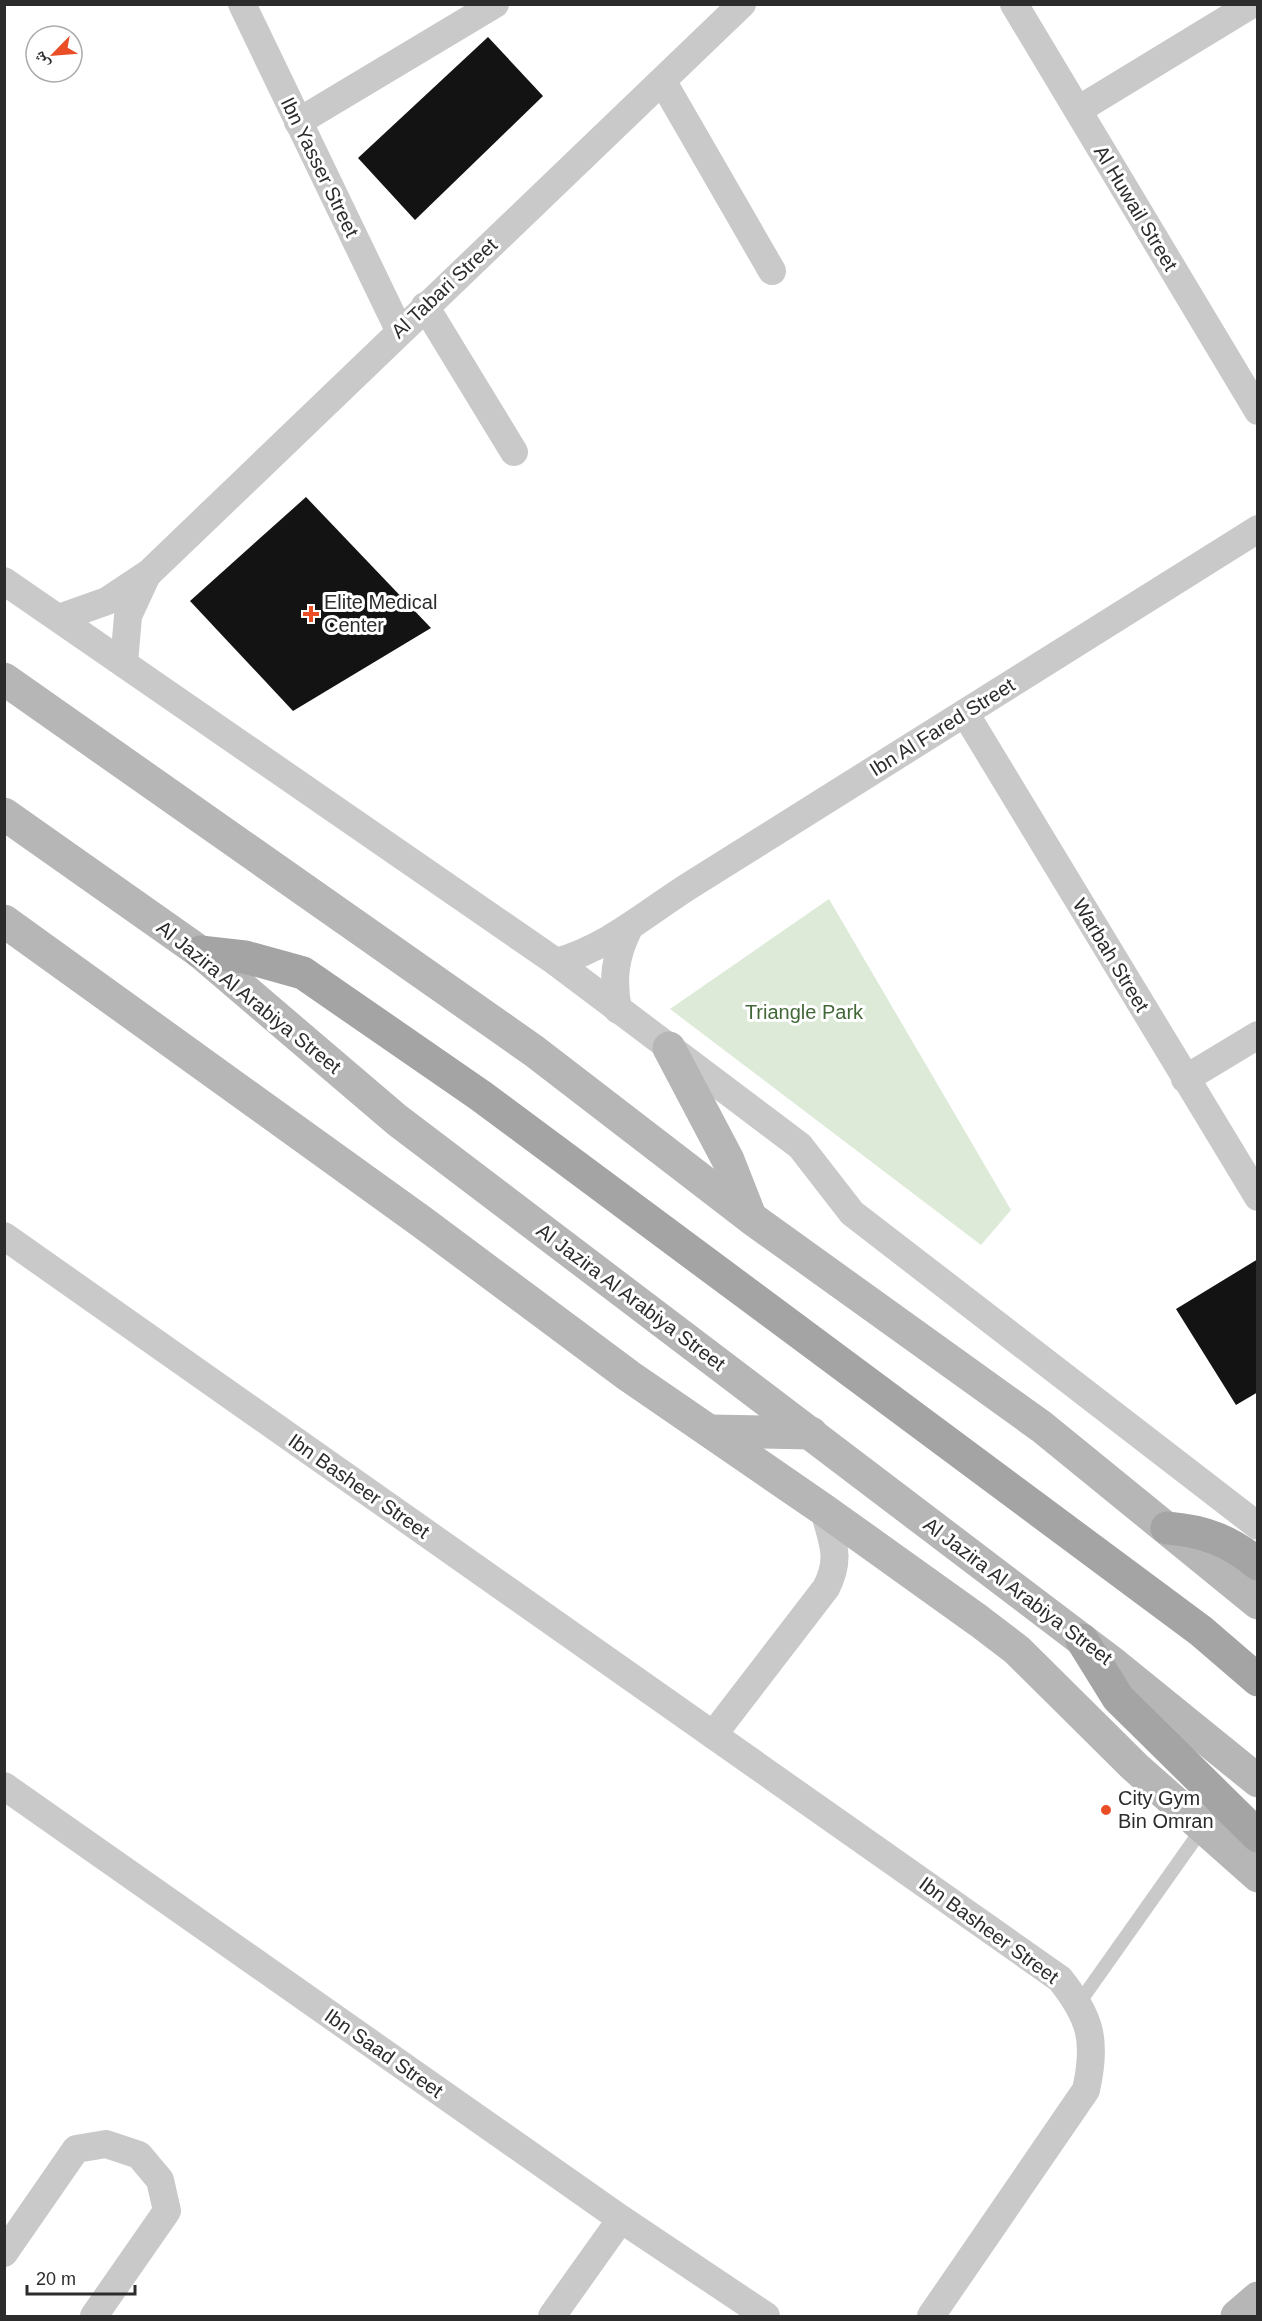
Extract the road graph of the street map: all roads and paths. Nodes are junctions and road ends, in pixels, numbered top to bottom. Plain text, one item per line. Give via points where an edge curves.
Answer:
1 (242, 4) edge
2 (495, 4) edge
3 (742, 4) edge
4 (1014, 4) edge
5 (1252, 4) edge
6 (663, 82) junction
7 (1078, 111) junction
8 (298, 122) junction
9 (772, 271) dead end
10 (425, 306) junction
11 (399, 330) junction
12 (1257, 411) edge
13 (514, 452) dead end
14 (1257, 529) edge
15 (149, 573) junction
16 (4, 581) edge
17 (59, 618) junction
18 (124, 663) junction
19 (4, 679) edge
20 (965, 713) junction
21 (4, 814) edge
22 (4, 921) edge
23 (629, 928) junction
24 (200, 952) junction
25 (556, 962) junction
26 (618, 1010) junction
27 (1257, 1035) edge
28 (669, 1048) junction
29 (1185, 1079) junction
30 (1257, 1197) edge
31 (751, 1218) junction
32 (4, 1236) edge
33 (710, 1431) junction
34 (811, 1433) junction
35 (824, 1510) junction
36 (1257, 1526) edge
37 (1167, 1528) junction
38 (1257, 1563) edge
39 (1257, 1603) edge
40 (1082, 1640) junction
41 (1257, 1680) edge
42 (713, 1736) junction
43 (1257, 1781) edge
44 (4, 1786) edge
45 (1202, 1829) junction
46 (1257, 1836) edge
47 (1257, 1876) edge
48 (1079, 2003) junction
49 (621, 2219) junction
50 (4, 2253) edge
51 (1257, 2298) edge
52 (94, 2316) edge
53 (552, 2316) edge
54 (766, 2316) edge
55 (930, 2316) edge
56 (1237, 2316) edge

1 - 8 street, Ibn Yasser Street
2 - 8 street
3 - 6 street, Al Tabari Street
4 - 7 street, Al Huwail Street
5 - 7 street
6 - 9 street
6 - 10 street, Al Tabari Street
7 - 12 street, Al Huwail Street
8 - 11 street, Ibn Yasser Street
10 - 11 street, Al Tabari Street
10 - 13 street
11 - 15 street, Al Tabari Street
14 - 20 street, Ibn Al Fared Street
15 - 17 street, Al Tabari Street via 107,601
15 - 18 street, Al Tabari Street via 128,616
16 - 17 street
17 - 18 street
18 - 25 street
19 - 31 main road via 534,1050
20 - 23 street, Ibn Al Fared Street via 682,890
20 - 29 street, Warbah Street
21 - 24 main road, Al Jazira Al Arabiya Street
22 - 33 main road via 422,1222 628,1376
23 - 25 street, Ibn Al Fared Street via 582,955
23 - 26 street via 614,968
24 - 34 main road, Al Jazira Al Arabiya Street via 397,1120
24 - 41 main road via 245,957 303,974 463,1083 1201,1631
25 - 26 street
26 - 28 street
27 - 29 street
28 - 31 main road via 728,1160
28 - 36 street via 800,1146 852,1213
29 - 30 street, Warbah Street
31 - 37 main road via 1042,1427
32 - 42 street, Ibn Basheer Street
33 - 34 main road
33 - 35 main road
34 - 40 main road, Al Jazira Al Arabiya Street
35 - 42 street via 835,1545 836,1569 826,1588
35 - 45 main road via 1017,1650
37 - 38 main road via 1211,1534
37 - 39 main road
40 - 43 main road, Al Jazira Al Arabiya Street
40 - 46 main road via 1118,1698
42 - 48 street, Ibn Basheer Street via 1060,1979
44 - 49 street, Ibn Saad Street
45 - 47 main road
45 - 48 lane
48 - 55 street, Ibn Basheer Street via 1090,2033 1093,2060 1086,2090
49 - 53 street
49 - 54 street, Ibn Saad Street
50 - 52 street via 76,2149 106,2144 139,2155 160,2180 167,2211
51 - 56 main road

